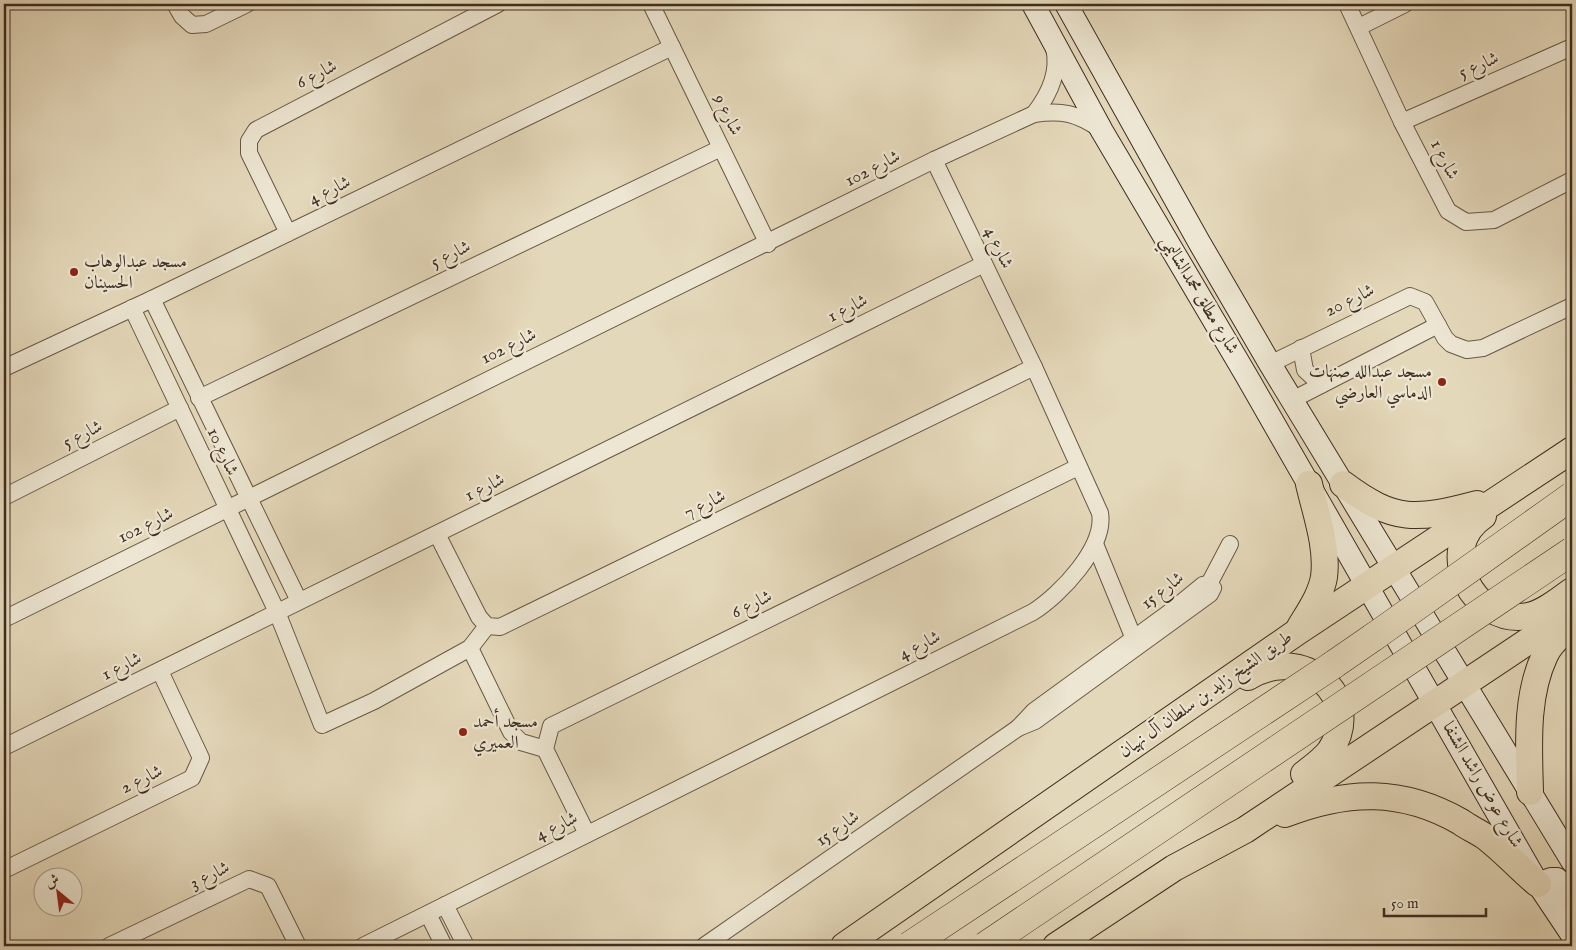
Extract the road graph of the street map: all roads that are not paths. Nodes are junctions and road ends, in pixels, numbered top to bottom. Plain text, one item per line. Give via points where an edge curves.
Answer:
1 (175, 4) edge
2 (247, 4) edge
3 (498, 4) edge
4 (651, 4) edge
5 (1033, 4) edge
6 (1066, 4) edge
7 (1347, 4) edge
8 (1405, 4) edge
9 (1359, 27) junction
10 (1054, 46) junction
11 (672, 47) junction
12 (1572, 47) edge
13 (1034, 114) junction
14 (1402, 122) junction
15 (1102, 130) junction
16 (721, 148) junction
17 (934, 160) junction
18 (1572, 180) edge
19 (288, 233) junction
20 (1198, 242) junction
21 (768, 244) junction
22 (1174, 253) junction
23 (984, 264) junction
24 (152, 299) junction
25 (1572, 306) edge
26 (132, 308) junction
27 (1438, 325) junction
28 (1301, 348) junction
29 (6, 361) edge
30 (1270, 364) junction
31 (1034, 367) junction
32 (1321, 385) junction
33 (199, 398) junction
34 (1292, 400) junction
35 (180, 408) junction
36 (1572, 450) edge
37 (1572, 455) edge
38 (1078, 467) junction
39 (1309, 484) junction
40 (1343, 484) junction
41 (1572, 496) edge
42 (4, 497) edge
43 (247, 498) junction
44 (1497, 499) junction
45 (227, 508) junction
46 (437, 534) junction
47 (1095, 544) junction
48 (1230, 544) dead end
49 (1572, 551) edge
50 (1394, 568) junction
51 (1209, 584) junction
52 (1367, 586) junction
53 (1572, 591) edge
54 (299, 600) junction
55 (277, 612) junction
56 (1420, 612) joint
57 (1572, 612) edge
58 (4, 619) edge
59 (1572, 622) edge
60 (487, 626) junction
61 (1297, 632) junction
62 (1134, 639) junction
63 (470, 648) junction
64 (160, 671) junction
65 (1464, 684) junction
66 (1435, 703) junction
67 (1018, 728) junction
68 (4, 747) edge
69 (545, 749) junction
70 (1097, 771) junction
71 (1530, 792) junction
72 (1245, 830) junction
73 (587, 834) junction
74 (1572, 861) edge
75 (1174, 868) junction
76 (4, 870) edge
77 (1538, 884) junction
78 (1572, 897) edge
79 (445, 906) junction
80 (428, 914) junction
81 (1572, 936) edge
82 (109, 946) edge
83 (298, 946) edge
84 (363, 946) edge
85 (444, 946) edge
86 (466, 946) edge
87 (704, 946) edge
88 (844, 946) edge
89 (909, 946) edge
90 (985, 946) edge
91 (1056, 946) edge

1 - 2 street via 192,25 206,24
3 - 19 street, شارع 6 via 256,130 249,141 249,153
4 - 11 street, شارع 9
5 - 10 street, شارع مطلق محمدالشاليمي
6 - 20 street, شارع مطلق محمدالشاليمي
7 - 9 street, شارع 1
8 - 9 street
9 - 14 street, شارع 1
10 - 13 street via 1056,71 1052,86
10 - 15 street, شارع مطلق محمدالشاليمي
11 - 16 street, شارع 9
11 - 19 street, شارع 4
12 - 14 street, شارع 5
13 - 15 street, شارع 102 via 1067,113
13 - 17 street, شارع 102
14 - 18 street, شارع 1 via 1448,211 1466,222 1494,220
15 - 22 street, شارع مطلق محمدالشاليمي
16 - 21 street, شارع 9
16 - 33 street, شارع 5
17 - 21 street, شارع 102
17 - 23 street, شارع 4
19 - 24 street, شارع 4
20 - 22 street via 1195,250 1187,256
20 - 30 street, شارع مطلق محمدالشاليمي
21 - 43 street, شارع 102
22 - 39 street, شارع مطلق محمدالشاليمي
23 - 31 street, شارع 4
23 - 46 street, شارع 1
24 - 26 street, شارع 4
24 - 33 street, شارع 10
25 - 27 street, شارع 20 via 1475,350 1451,344
26 - 29 street, شارع 4
26 - 35 street, شارع 10
27 - 28 street, شارع 20 via 1425,302 1410,296
27 - 32 street
28 - 30 street, شارع 20
28 - 32 street via 1305,370
30 - 34 street, شارع مطلق محمدالشاليمي
31 - 38 street, شارع 4
31 - 60 street, شارع 7 via 500,627
32 - 34 street
33 - 43 street, شارع 10
34 - 40 street, شارع مطلق محمدالشاليمي
35 - 42 street, شارع 5
35 - 45 street, شارع 10
36 - 44 main road, طريق الشيخ زايد بن سلطان آل نهيان
37 - 53 main road via 1477,520 1465,538 1461,559 1462,572 1471,593 1493,612 1523,617 1537,613
38 - 47 street, شارع 4 via 1100,513 1101,529
38 - 69 street, شارع 6 via 551,726
39 - 52 street, شارع مطلق محمدالشاليمي
39 - 61 main road via 1321,534 1324,578 1315,602
40 - 44 main road via 1368,503 1398,514 1429,516
40 - 50 street, شارع مطلق محمدالشاليمي
41 - 89 highway, bridge via 1376,636
43 - 45 street, شارع 102
43 - 54 street, شارع 10
44 - 50 main road, طريق الشيخ زايد بن سلطان آل نهيان
45 - 55 street, شارع 10
45 - 58 street, شارع 102
46 - 54 street, شارع 1
46 - 60 street via 479,617
47 - 62 street
47 - 73 street, شارع 4 via 1062,589 1033,612
48 - 51 street
49 - 90 highway, bridge
50 - 52 main road, طريق الشيخ زايد بن سلطان آل نهيان
50 - 56 street, شارع مطلق محمدالشاليمي
51 - 62 street, شارع 15 via 1203,585
51 - 67 street, شارع 15 via 1213,588 1210,594 1035,721
52 - 61 main road, طريق الشيخ زايد بن سلطان آل نهيان
52 - 66 street, شارع عوض راشد الشنفا
54 - 55 street, شارع 1
55 - 63 street, شارع 10 via 322,725 374,701
55 - 64 street, شارع 1
56 - 65 street, شارع عوض راشد الشنفا
57 - 65 main road
59 - 71 main road via 1545,653 1536,677 1529,735
60 - 63 street
61 - 70 main road, طريق الشيخ زايد بن سلطان آل نهيان
62 - 67 street, شارع 15 via 1034,711
63 - 69 street via 511,732 521,742
64 - 68 street, شارع 1
64 - 76 street, شارع 2 via 201,758 192,778
65 - 66 main road
65 - 71 street, شارع عوض راشد الشنفا
66 - 72 main road
66 - 77 street, شارع عوض راشد الشنفا
67 - 87 street, شارع 15
69 - 73 street
70 - 75 main road via 1263,670 1284,665 1299,667 1312,672 1326,684 1336,700 1340,715 1336,741 1329,752
70 - 88 main road, طريق الشيخ زايد بن سلطان آل نهيان
71 - 74 street, شارع عوض راشد الشنفا
72 - 75 main road
72 - 77 main road via 1303,807 1342,798 1376,795 1402,798 1443,812 1487,838
73 - 79 street, شارع 4
75 - 91 main road
77 - 78 street via 1557,879
77 - 81 street, شارع عوض راشد الشنفا
79 - 80 street, شارع 4
79 - 86 street
80 - 84 street, شارع 4
80 - 85 street
82 - 83 street, شارع 3 via 249,879 268,886

